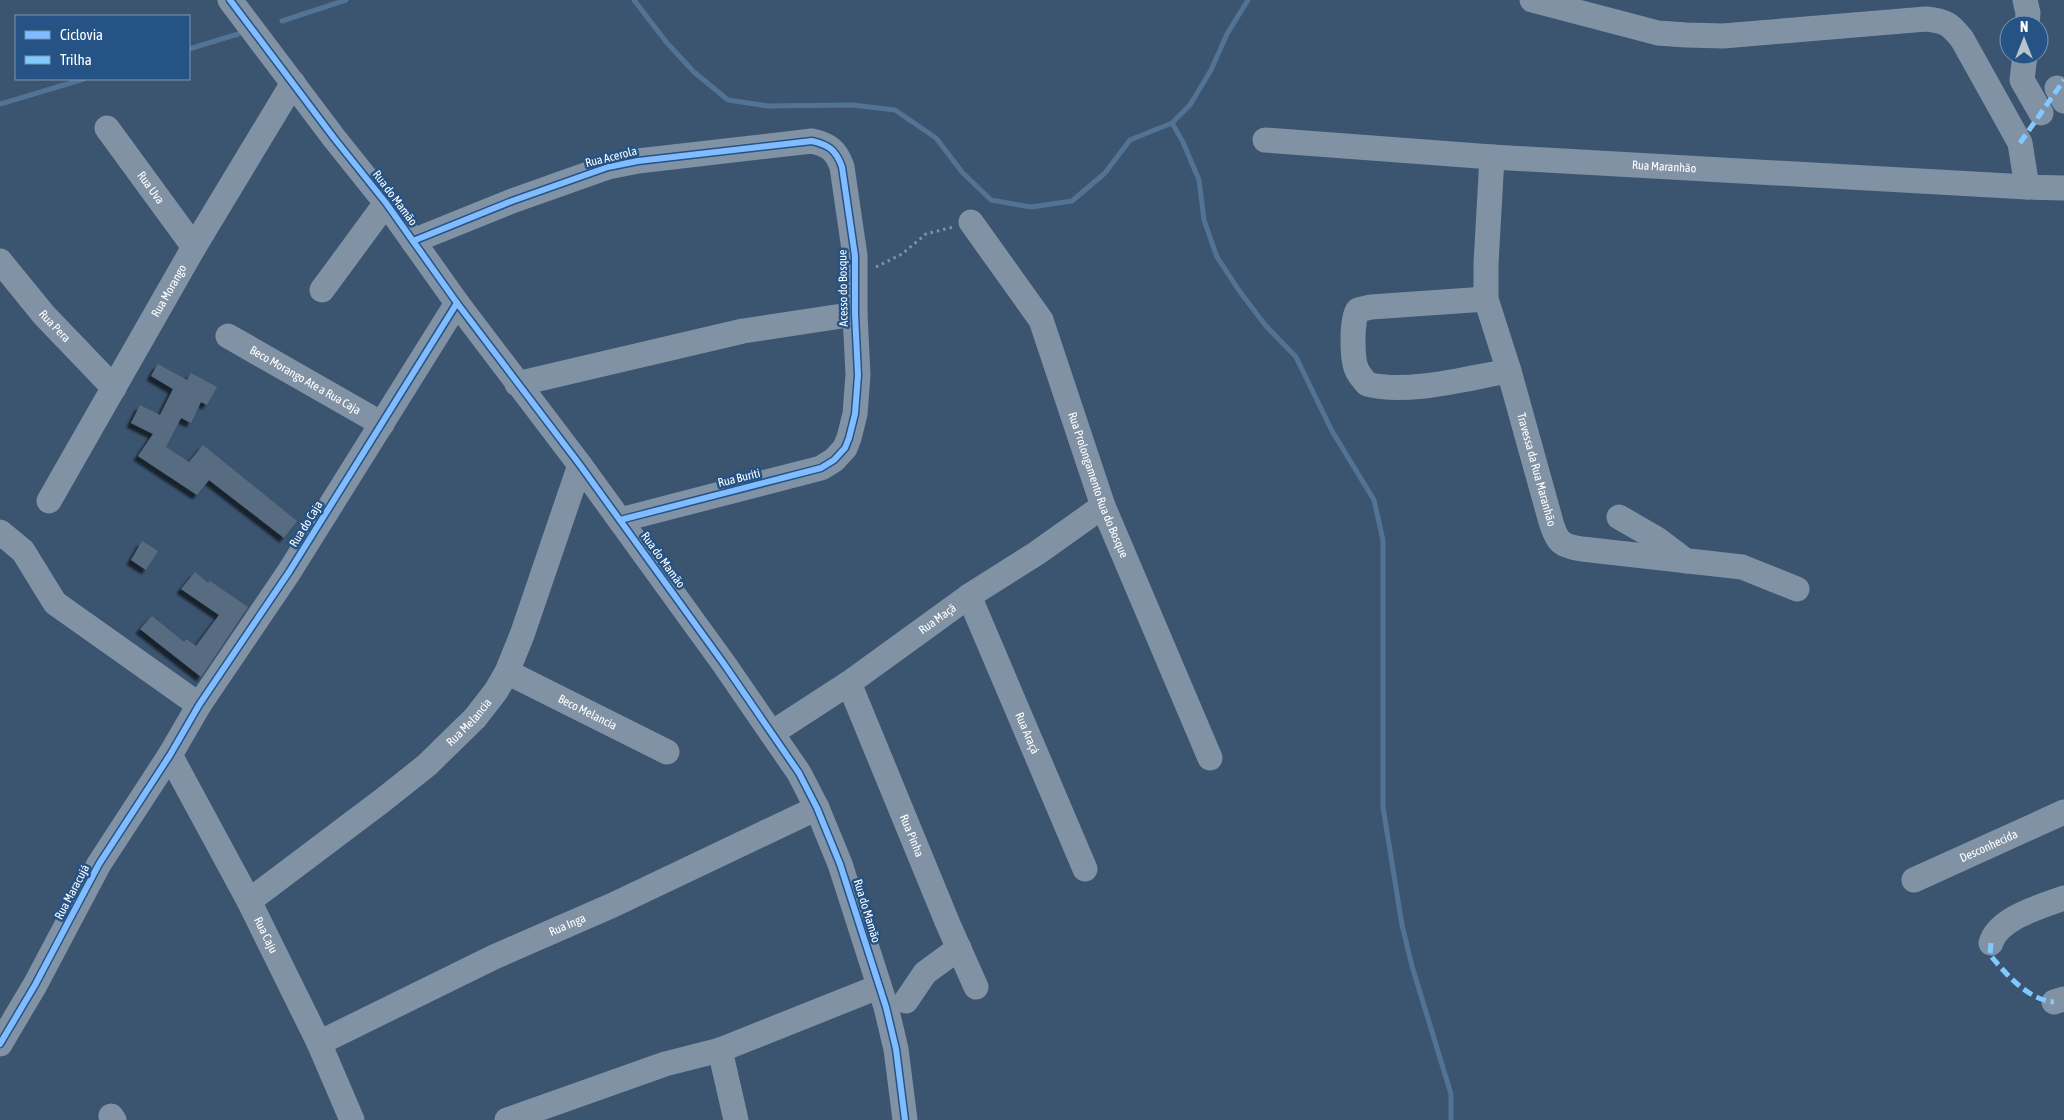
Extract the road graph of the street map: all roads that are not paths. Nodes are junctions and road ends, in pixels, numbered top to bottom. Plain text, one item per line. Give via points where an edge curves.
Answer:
1 (230, 0) edge
2 (1532, 0) edge
3 (2025, 0) edge
4 (2028, 15) edge
5 (2024, 65) edge
6 (292, 83) junction
7 (2041, 113) dead end
8 (107, 128) dead end
9 (1265, 140) dead end
10 (825, 144) joint
11 (1492, 157) junction
12 (2027, 187) junction
13 (2064, 188) edge
14 (386, 203) junction
15 (971, 222) road end
16 (413, 241) junction
17 (194, 247) junction
18 (0, 261) edge
19 (322, 290) dead end
20 (1486, 299) junction
21 (457, 303) junction
22 (855, 314) junction
23 (228, 336) dead end
24 (1509, 371) junction
25 (517, 384) junction
26 (114, 388) junction
27 (382, 424) junction
28 (849, 438) joint
29 (580, 465) junction
30 (49, 501) dead end
31 (1103, 506) junction
32 (1619, 517) dead end
33 (620, 520) junction
34 (0, 532) edge
35 (1686, 561) junction
36 (1797, 589) dead end
37 (969, 596) junction
38 (507, 672) junction
39 (849, 683) junction
40 (198, 705) junction
41 (772, 733) junction
42 (667, 752) dead end
43 (170, 754) junction
44 (1210, 758) dead end
45 (817, 808) junction
46 (2064, 812) edge
47 (1085, 869) dead end
48 (1914, 880) dead end
49 (2064, 898) edge
50 (249, 900) junction
51 (1991, 943) dead end
52 (959, 948) junction
53 (878, 987) junction
54 (976, 987) dead end
55 (906, 1001) dead end
56 (319, 1043) junction
57 (0, 1044) edge
58 (720, 1050) junction
59 (352, 1120) edge
60 (507, 1120) edge
61 (736, 1120) edge
62 (905, 1120) edge

1 - 6 street, Rua do Mamão
2 - 12 street via 1658,33 1686,36 1723,36 1926,19 1942,21 1952,26 1962,40 2020,143
3 - 4 street
5 - 7 street via 2022,80
6 - 14 street, Rua do Mamão
6 - 17 street, Rua Morango
8 - 17 street, Rua Uva
9 - 11 street, Rua Maranhão
10 - 16 street, Rua Acerola via 812,141 790,143 638,160 608,167
10 - 22 street, Acesso do Bosque via 838,155 842,167 855,256
11 - 12 street, Rua Maranhão
11 - 20 street, Travessa da Rua Maranhão
12 - 13 street, Rua Maranhão
14 - 16 street, Rua do Mamão
14 - 19 street
15 - 31 street, Rua Prolongamento Rua do Bosque via 1041,320
16 - 21 street, Rua do Mamão
17 - 26 street, Rua Morango
18 - 26 street, Rua Pera via 44,315
20 - 24 street, Travessa da Rua Maranhão
20 - 24 street via 1358,310 1353,332 1357,370 1367,384 1397,388
21 - 25 street, Rua do Mamão
21 - 27 street, Rua do Caja
22 - 25 street via 742,331
22 - 28 street, Acesso do Bosque via 858,375 855,414
23 - 27 street, Beco Morango Ate a Rua Caja
24 - 35 street, Travessa da Rua Maranhão via 1550,522 1560,542 1582,549
25 - 29 street, Rua do Mamão
26 - 30 street, Rua Morango
27 - 40 street, Rua do Caja via 289,572
28 - 33 street, Rua Buriti via 834,460 821,468
29 - 33 street, Rua do Mamão
29 - 38 street, Rua Melancia
31 - 37 street, Rua Maçã
31 - 44 street, Rua Prolongamento Rua do Bosque
32 - 35 street
33 - 41 street, Rua do Mamão
34 - 40 street via 23,551 55,603
35 - 36 street, Travessa da Rua Maranhão via 1742,567
37 - 39 street, Rua Maçã
37 - 47 street, Rua Araçá
38 - 42 street, Beco Melancia
38 - 50 street, Rua Melancia via 475,718 427,765
39 - 41 street, Rua Maçã
39 - 52 street, Rua Pinha
40 - 43 street, Rua do Caja
41 - 45 street, Rua do Mamão via 800,773
43 - 50 street, Rua Caju
43 - 57 street, Rua Maracujá via 99,864
45 - 53 street, Rua do Mamão via 840,864
45 - 56 street, Rua Inga via 613,905 494,957
46 - 48 street, Desconhecida
49 - 51 street via 2004,925 1993,935
50 - 56 street, Rua Caju
52 - 54 street, Rua Pinha
52 - 55 street via 924,973
53 - 58 street
53 - 62 street, Rua do Mamão via 896,1049
56 - 59 street, Rua Caju
58 - 60 street via 665,1064
58 - 61 street

